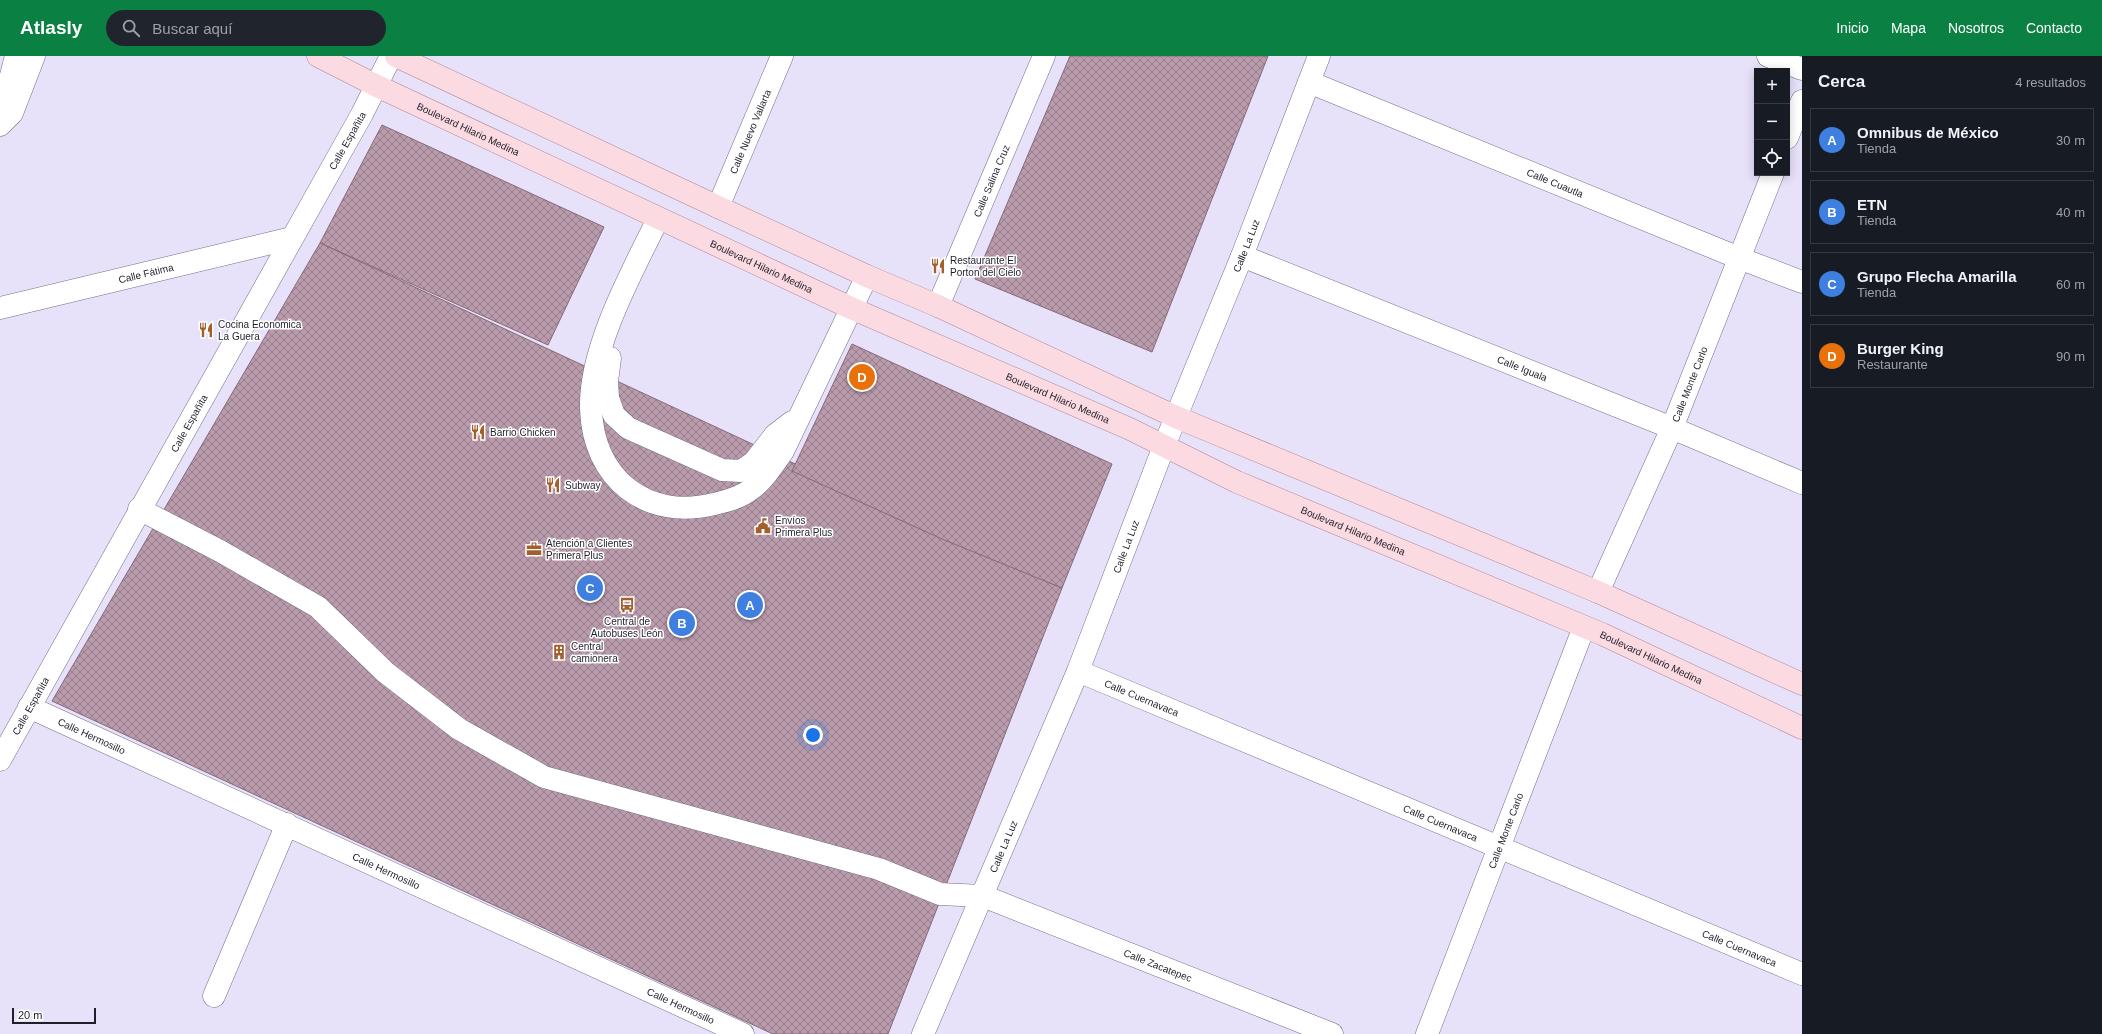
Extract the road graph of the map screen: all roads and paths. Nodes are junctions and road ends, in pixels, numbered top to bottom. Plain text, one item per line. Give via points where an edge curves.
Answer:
1 (16, 56) edge
2 (34, 56) edge
3 (318, 56) edge
4 (391, 56) edge
5 (396, 56) edge
6 (782, 56) edge
7 (1044, 56) edge
8 (1319, 56) edge
9 (1768, 56) edge
10 (1802, 70) edge
11 (1309, 82) junction
12 (377, 86) junction
13 (1802, 101) edge
14 (0, 102) edge
15 (0, 125) edge
16 (1790, 131) edge
17 (1772, 176) edge
18 (718, 207) junction
19 (658, 219) junction
20 (292, 238) junction
21 (1242, 256) junction
22 (1739, 258) junction
23 (867, 276) junction
24 (1802, 282) edge
25 (938, 306) junction
26 (0, 308) edge
27 (851, 308) junction
28 (606, 333) junction
29 (798, 417) junction
30 (1176, 418) junction
31 (1672, 428) junction
32 (1164, 446) junction
33 (1802, 483) edge
34 (139, 509) junction
35 (1598, 592) junction
36 (1584, 627) junction
37 (1078, 671) junction
38 (1802, 684) edge
39 (29, 707) junction
40 (1802, 728) edge
41 (0, 760) edge
42 (287, 824) junction
43 (1500, 847) junction
44 (983, 896) junction
45 (1802, 974) edge
46 (214, 996) dead end
47 (743, 1034) edge
48 (922, 1034) edge
49 (1332, 1034) edge
50 (1427, 1034) edge

1 - 14 street
2 - 15 street via 12,113
3 - 12 main road, Boulevard Hilario Medina
4 - 12 street, Calle Españita
5 - 18 main road
6 - 18 street, Calle Nuevo Vallarta
7 - 25 street, Calle Salina Cruz
8 - 11 street, Calle La Luz
9 - 10 street
11 - 21 street, Calle La Luz
11 - 22 street, Calle Cuautla
12 - 19 main road, Boulevard Hilario Medina
12 - 20 street, Calle Españita
13 - 16 street
17 - 22 street, Calle Monte Carlo
18 - 23 main road
19 - 27 main road, Boulevard Hilario Medina
19 - 28 street
20 - 26 street, Calle Fátima
20 - 34 street, Calle Españita
21 - 30 street, Calle La Luz
21 - 31 street, Calle Iguala
22 - 24 street, Calle Cuautla
22 - 31 street, Calle Monte Carlo
23 - 25 main road
23 - 27 street
25 - 30 main road
27 - 29 street
27 - 32 main road, Boulevard Hilario Medina
28 - 29 street via 611,362 607,381 608,398 614,415 628,428 722,470 740,471 754,462 775,435
28 - 29 street via 591,391 594,436 602,458 613,476 642,498 660,505 679,508 697,508 733,499 750,490 768,474 783,451
30 - 32 street, Calle La Luz
30 - 35 main road
31 - 33 street, Calle Iguala
31 - 35 street, Calle Monte Carlo
32 - 36 main road, Boulevard Hilario Medina via 1237,482
32 - 37 street, Calle La Luz
34 - 39 street, Calle Españita
34 - 44 street, Calle Zacatepec via 220,551 318,607 385,672 459,729 544,777 879,869 940,894
35 - 38 main road
36 - 40 main road, Boulevard Hilario Medina
36 - 43 street, Calle Monte Carlo
37 - 43 street, Calle Cuernavaca
37 - 44 street, Calle La Luz
39 - 41 street, Calle Españita
39 - 42 street, Calle Hermosillo
42 - 46 street
42 - 47 street, Calle Hermosillo
43 - 45 street, Calle Cuernavaca
43 - 50 street, Calle Monte Carlo
44 - 48 street, Calle La Luz
44 - 49 street, Calle Zacatepec

